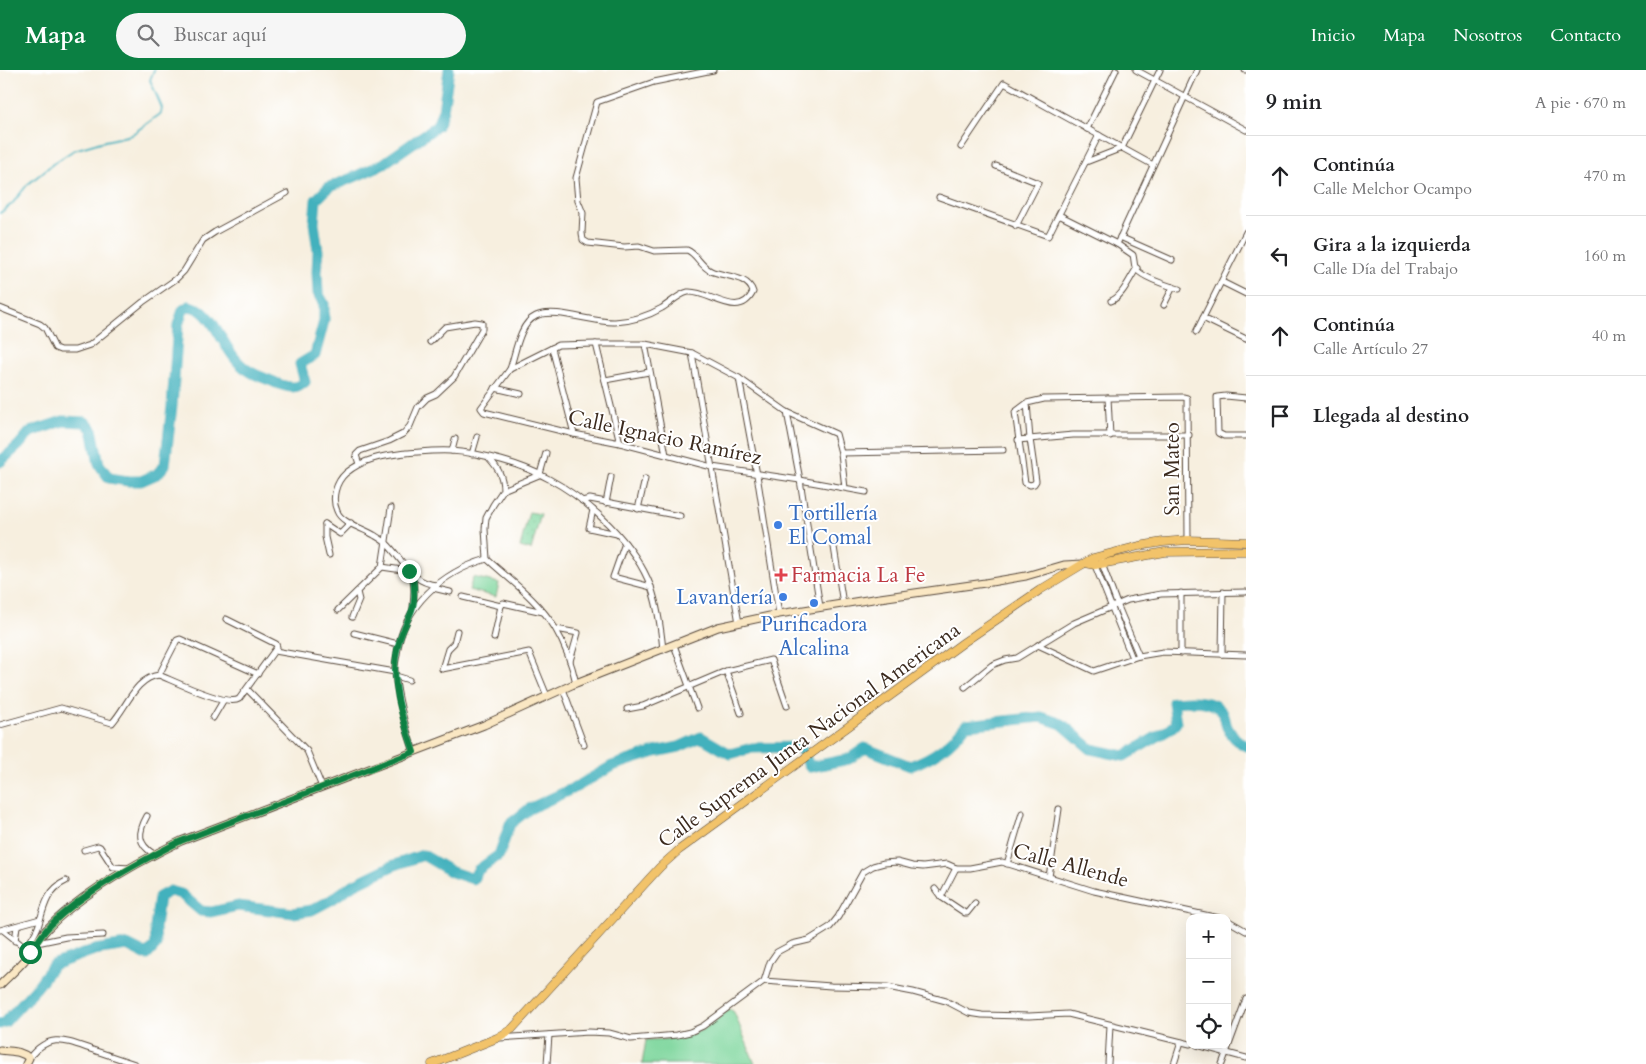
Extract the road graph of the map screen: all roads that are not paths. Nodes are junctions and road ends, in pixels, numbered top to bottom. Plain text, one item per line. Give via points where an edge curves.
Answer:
1 (713, 70) edge
2 (1116, 70) edge
3 (1136, 70) edge
4 (1160, 70) edge
5 (1197, 70) edge
6 (1155, 81) junction
7 (1185, 96) junction
8 (1087, 129) junction
9 (1246, 130) edge
10 (1099, 135) junction
11 (961, 146) dead end
12 (1122, 148) junction
13 (1085, 162) junction
14 (1153, 165) junction
15 (996, 166) dead end
16 (286, 193) dead end
17 (939, 197) dead end
18 (1059, 215) junction
19 (1016, 226) junction
20 (1246, 232) edge
21 (1120, 237) junction
22 (1117, 244) junction
23 (1240, 248) junction
24 (1246, 251) edge
25 (1172, 260) dead end
26 (1137, 268) junction
27 (1222, 282) junction
28 (1246, 294) edge
29 (1111, 301) dead end
30 (1164, 306) dead end
31 (0, 308) edge
32 (1203, 318) junction
33 (1196, 332) dead end
34 (1246, 339) edge
35 (430, 342) dead end
36 (596, 344) junction
37 (645, 344) junction
38 (552, 348) junction
39 (692, 353) junction
40 (510, 369) junction
41 (650, 372) junction
42 (738, 378) junction
43 (606, 380) junction
44 (495, 388) junction
45 (520, 394) dead end
46 (1108, 398) junction
47 (1246, 398) edge
48 (1027, 403) junction
49 (787, 412) junction
50 (574, 434) junction
51 (1189, 435) junction
52 (1110, 436) junction
53 (1246, 436) edge
54 (477, 437) dead end
55 (1030, 438) junction
56 (455, 439) dead end
57 (1018, 440) junction
58 (620, 443) junction
59 (1003, 450) dead end
60 (452, 451) junction
61 (546, 453) dead end
62 (841, 453) junction
63 (472, 454) junction
64 (666, 456) junction
65 (488, 458) junction
66 (359, 464) junction
67 (712, 467) junction
68 (540, 474) junction
69 (757, 475) junction
70 (611, 477) dead end
71 (645, 479) dead end
72 (800, 480) junction
73 (845, 488) junction
74 (503, 490) junction
75 (866, 492) dead end
76 (582, 501) junction
77 (606, 503) junction
78 (391, 508) dead end
79 (638, 509) junction
80 (593, 510) junction
81 (680, 516) dead end
82 (351, 524) junction
83 (618, 534) junction
84 (1188, 540) junction
85 (385, 542) junction
86 (1246, 542) edge
87 (625, 543) junction
88 (834, 547) dead end
89 (1246, 551) edge
90 (329, 555) dead end
91 (487, 560) junction
92 (1097, 561) junction
93 (1084, 563) junction
94 (382, 567) junction
95 (409, 571) junction
96 (413, 576) junction
97 (435, 587) junction
98 (651, 588) junction
99 (357, 592) junction
100 (450, 592) dead end
101 (1223, 592) junction
102 (1246, 592) edge
103 (1181, 593) junction
104 (463, 597) dead end
105 (843, 604) junction
106 (1117, 604) junction
107 (500, 606) junction
108 (820, 607) junction
109 (1111, 607) junction
110 (338, 610) dead end
111 (413, 610) junction
112 (544, 613) junction
113 (779, 614) junction
114 (352, 616) dead end
115 (226, 619) dead end
116 (739, 623) junction
117 (556, 629) junction
118 (457, 631) dead end
119 (354, 633) dead end
120 (494, 638) dead end
121 (398, 644) junction
122 (674, 645) junction
123 (1038, 645) junction
124 (663, 650) junction
125 (275, 651) junction
126 (1181, 653) junction
127 (1222, 654) junction
128 (1246, 654) edge
129 (1139, 656) junction
130 (1132, 658) junction
131 (570, 661) junction
132 (726, 671) junction
133 (258, 674) junction
134 (395, 674) junction
135 (159, 675) junction
136 (409, 680) dead end
137 (576, 683) junction
138 (689, 686) junction
139 (966, 687) dead end
140 (247, 689) junction
141 (563, 689) junction
142 (548, 696) junction
143 (223, 701) junction
144 (787, 706) dead end
145 (697, 708) dead end
146 (627, 709) dead end
147 (741, 713) dead end
148 (213, 718) dead end
149 (0, 725) edge
150 (584, 745) dead end
151 (414, 752) junction
152 (322, 787) junction
153 (1059, 809) dead end
154 (1022, 813) dead end
155 (147, 816) dead end
156 (84, 850) dead end
157 (154, 854) junction
158 (1007, 864) junction
159 (131, 868) junction
160 (956, 868) junction
161 (1049, 877) junction
162 (66, 882) dead end
163 (934, 889) dead end
164 (941, 897) junction
165 (975, 902) dead end
166 (1200, 914) edge
167 (40, 919) junction
168 (1231, 922) edge
169 (17, 926) junction
170 (1, 930) edge
171 (1246, 931) edge
172 (103, 935) dead end
173 (15, 941) junction
174 (37, 944) junction
175 (28, 950) junction
176 (764, 981) junction
177 (0, 985) edge
178 (1246, 1000) edge
179 (1110, 1025) junction
180 (549, 1035) junction
181 (497, 1038) junction
182 (1181, 1042) junction
183 (1186, 1043) edge
184 (1214, 1049) edge
185 (0, 1050) edge
186 (1226, 1052) junction
187 (1246, 1058) edge
188 (27, 1061) edge
189 (135, 1064) edge
190 (432, 1064) edge
191 (547, 1064) edge
192 (1108, 1064) edge
193 (1174, 1064) edge
194 (1222, 1064) edge

1 - 40 street via 654,82 597,102 576,178 583,240 624,247 639,246 654,251 687,250 709,270 746,282 753,292 751,296 739,304 687,292 656,311 636,319 615,322 552,313 537,315 523,329
2 - 8 street
3 - 6 street
4 - 6 street
5 - 7 street
6 - 7 street
6 - 12 street
7 - 9 street
7 - 14 street
8 - 10 street
8 - 11 street via 1004,83
10 - 12 street
10 - 13 street
12 - 13 street
12 - 14 street
13 - 18 street
14 - 21 street
15 - 19 street via 1038,183
16 - 31 street via 203,240 176,279 90,345 75,350 55,348 40,324
17 - 19 street
18 - 19 street via 1048,236
18 - 22 street
20 - 23 street
21 - 22 street
21 - 25 street
22 - 26 street via 1133,255
23 - 24 street
23 - 27 street
26 - 29 street
26 - 30 street via 1151,279 1176,288
27 - 28 street
27 - 32 street
32 - 33 street
32 - 34 street
35 - 66 street via 445,327 482,323 482,329 454,377 418,407 404,434 360,451 356,456
36 - 37 street
36 - 38 street
36 - 43 street
37 - 39 street
37 - 41 street
38 - 40 street
38 - 50 street
39 - 42 street
39 - 67 street
40 - 44 street
41 - 43 street
41 - 64 street
42 - 49 street
42 - 69 street
43 - 58 street
44 - 45 street
44 - 50 street, Calle Ignacio Ramírez via 481,408 484,412
46 - 48 street via 1044,399
46 - 51 street, San Mateo via 1188,398
46 - 52 street
47 - 53 street via 1217,398 1218,433
48 - 55 street
48 - 57 street via 1015,412
49 - 62 street via 836,434
49 - 72 street
50 - 58 street, Calle Ignacio Ramírez
51 - 52 street
51 - 84 street, San Mateo
52 - 55 street
54 - 63 street
55 - 57 street
55 - 57 street via 1036,482 1030,485 1025,482
56 - 60 street
58 - 64 street, Calle Ignacio Ramírez
59 - 62 street
60 - 63 street
60 - 66 street via 386,454
61 - 68 street
62 - 73 street
63 - 65 street
64 - 67 street, Calle Ignacio Ramírez
65 - 68 street
65 - 74 street via 498,468
66 - 82 street via 343,476 335,493 336,510
67 - 69 street, Calle Ignacio Ramírez
67 - 116 street
68 - 74 street
68 - 76 street
69 - 72 street, Calle Ignacio Ramírez
69 - 113 street
70 - 77 street
71 - 79 street
72 - 73 street, Calle Ignacio Ramírez
72 - 108 street
73 - 75 street, Calle Ignacio Ramírez
74 - 91 street via 486,518
76 - 77 street via 590,499
76 - 80 street
77 - 79 street
78 - 85 street
79 - 81 street
80 - 83 street
80 - 83 street via 589,528
82 - 85 street
82 - 90 street via 340,534 324,524
83 - 87 street
84 - 86 main road
84 - 92 main road via 1139,546
85 - 94 street
85 - 95 street
87 - 98 street
87 - 98 street via 613,576
88 - 105 street
89 - 92 main road via 1165,552
91 - 97 street via 453,572
91 - 112 street
92 - 93 main road
92 - 106 street
92 - 109 street
93 - 105 street via 985,583
93 - 181 main road, Calle Suprema Junta Nacional Americana via 964,642 673,856 523,1018
94 - 95 street
94 - 99 street
95 - 96 street
96 - 97 street
96 - 111 street
97 - 100 street
97 - 111 street
98 - 124 street via 662,631
99 - 110 street
99 - 114 street via 359,600
101 - 102 street
101 - 103 street
101 - 127 street
103 - 106 street via 1144,596
103 - 126 street
104 - 107 street
105 - 108 street
106 - 109 street
106 - 129 street
107 - 112 street via 507,603
107 - 120 street
108 - 113 street
109 - 123 street via 1074,623
109 - 130 street
111 - 121 street
112 - 117 street
113 - 116 street
115 - 125 street via 276,644
116 - 122 street via 718,627
117 - 131 street
117 - 131 street via 578,633
118 - 142 street via 442,669 529,652
119 - 121 street
121 - 134 street
122 - 124 street
122 - 138 street
123 - 130 street via 1094,671
123 - 139 street via 1017,658 992,665
124 - 137 street
125 - 133 street
125 - 134 street
126 - 127 street
126 - 129 street
127 - 128 street
129 - 130 street
131 - 137 street
132 - 138 street
132 - 144 street via 771,660
132 - 147 street
133 - 135 street via 180,639
133 - 140 street
134 - 136 street
134 - 151 street via 404,725
135 - 143 street
135 - 149 street via 138,686 112,722 61,708
137 - 141 street
138 - 145 street
138 - 146 street via 643,706
140 - 143 street via 235,702
140 - 152 street via 307,751
141 - 142 street
141 - 150 street
142 - 151 street
143 - 148 street
151 - 152 street
152 - 157 street
153 - 161 street
154 - 158 street
155 - 157 street via 141,839 145,849
156 - 159 street via 98,846 113,867
157 - 159 street
158 - 160 street, Calle Allende via 994,862
158 - 161 street, Calle Allende
159 - 174 street via 62,914
160 - 164 street
160 - 176 street, Calle Allende via 897,862 873,866 863,872 830,927 809,940 776,952
161 - 166 street, Calle Allende via 1094,892
162 - 167 street via 51,893
163 - 164 street
164 - 165 street via 968,913
167 - 169 street
167 - 175 street
168 - 171 street
169 - 170 street
169 - 173 street
170 - 173 street
172 - 174 street via 66,937
173 - 175 street
174 - 175 street
175 - 177 street via 24,961
176 - 179 street via 886,987 946,1001 969,1013 1068,1014
176 - 180 street via 690,1032 631,1039 589,1032
178 - 186 street
179 - 182 street
179 - 192 street
180 - 181 street
180 - 191 street
181 - 190 main road, Calle Suprema Junta Nacional Americana
182 - 183 street
182 - 193 street
184 - 186 street
185 - 188 street via 18,1052
186 - 187 street
186 - 194 street
188 - 189 street via 42,1045 64,1040

